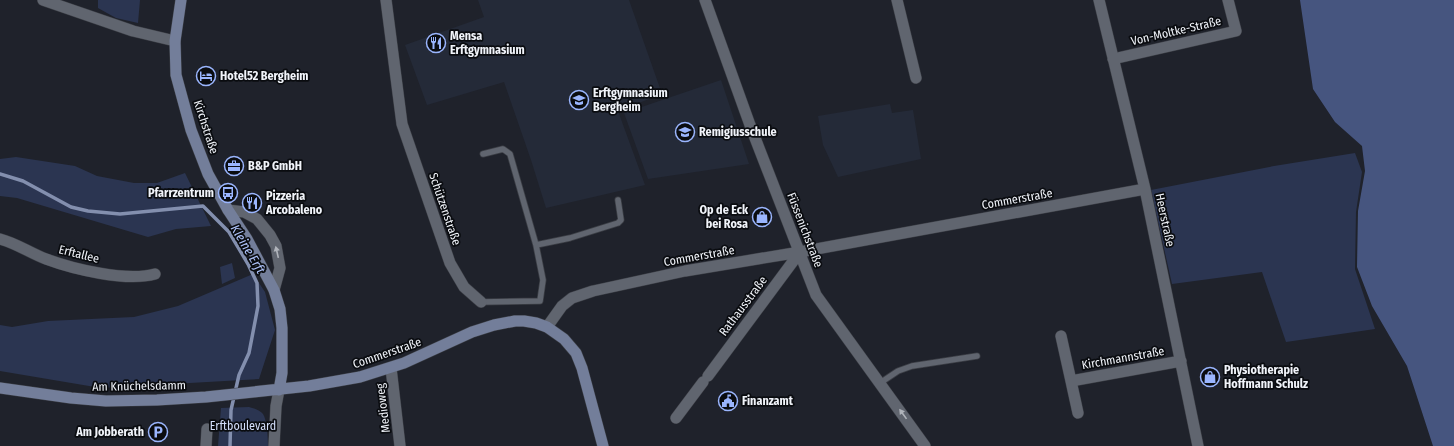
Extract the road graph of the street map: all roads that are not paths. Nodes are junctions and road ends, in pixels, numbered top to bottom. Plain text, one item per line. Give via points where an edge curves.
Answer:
1 (43, 0) edge
2 (181, 0) edge
3 (386, 0) edge
4 (706, 0) edge
5 (897, 0) edge
6 (1099, 0) edge
7 (1228, 0) edge
8 (175, 41) junction
9 (1113, 59) junction
10 (916, 78) dead end
11 (483, 154) dead end
12 (1145, 189) junction
13 (618, 200) dead end
14 (228, 210) junction
15 (0, 239) edge
16 (536, 245) junction
17 (800, 252) junction
18 (155, 274) dead end
19 (274, 290) junction
20 (481, 302) joint
21 (547, 327) junction
22 (1060, 336) dead end
23 (977, 356) dead end
24 (1181, 361) junction
25 (391, 368) junction
26 (1071, 381) junction
27 (880, 383) junction
28 (0, 388) edge
29 (279, 390) junction
30 (1078, 413) dead end
31 (676, 418) dead end
32 (207, 429) dead end
33 (206, 446) edge
34 (274, 446) edge
35 (400, 446) edge
36 (603, 446) edge
37 (925, 446) edge
38 (1198, 446) edge

1 - 8 street via 134,31
2 - 8 main road, Kirchstraße
3 - 20 street, Schützenstraße via 402,124 450,262 464,287
4 - 17 street, Füssenichstraße via 750,125
5 - 10 street
6 - 9 street, Heerstraße
7 - 9 street, Von-Moltke-Straße via 1236,31
8 - 14 main road, Kirchstraße via 176,75 191,130 208,174
9 - 12 street, Heerstraße
11 - 16 lane via 503,149 510,154
12 - 17 street, Commerstraße
12 - 24 street, Heerstraße
13 - 16 lane via 621,220 618,223 570,238
14 - 19 main road, Kirchstraße via 247,239
19 -> 14 street via 280,268 276,246 270,235 257,219 244,212
15 - 18 street, Erftallee via 45,258 86,270 135,276
16 - 20 lane, Schützenstraße via 543,280 540,301
17 - 21 street, Commerstraße via 685,271 593,291 572,298 562,306
17 - 27 street, Füssenichstraße via 816,295
17 - 31 street, Rathausstraße
19 - 29 main road, Kirchstraße via 282,328 282,373
21 - 25 main road, Commerstraße via 524,321 494,325 472,332
21 - 36 main road via 564,339 576,353
22 - 26 street, Kirchmannstraße
23 - 27 lane via 912,366 898,371
24 - 26 street, Kirchmannstraße
24 - 38 street, Heerstraße
25 - 29 main road, Commerstraße via 360,378
25 - 35 street, Medioweg
26 - 30 street, Kirchmannstraße
37 -> 27 street, Füssenichstraße
28 - 29 main road, Am Knüchelsdamm via 106,401 156,400
29 - 34 street, Kirchstraße
32 - 33 street

